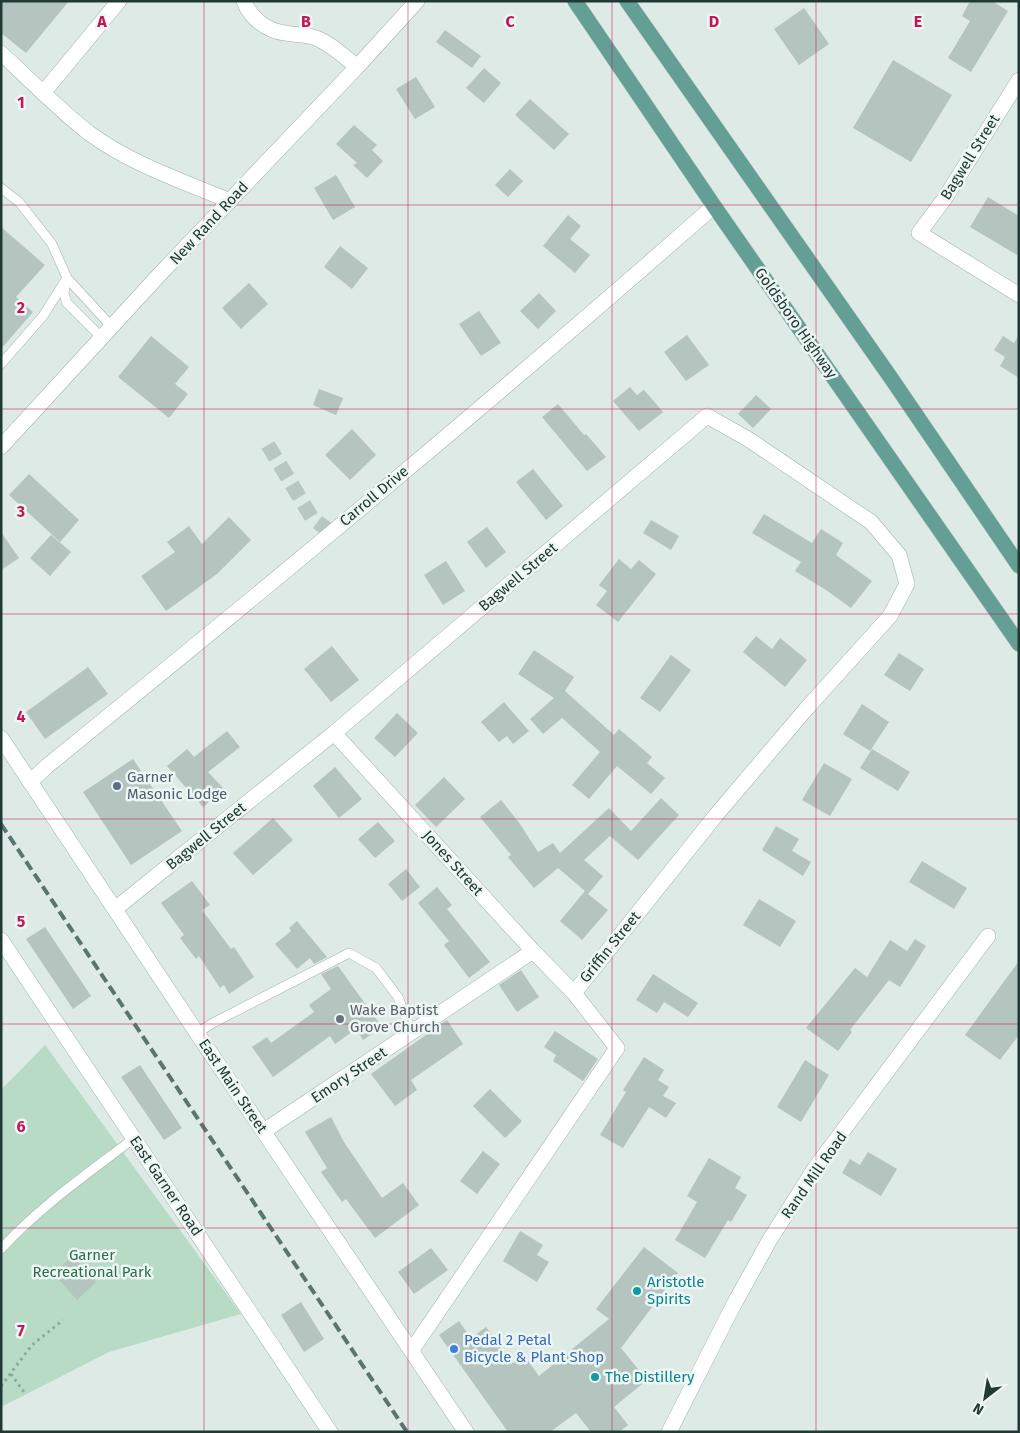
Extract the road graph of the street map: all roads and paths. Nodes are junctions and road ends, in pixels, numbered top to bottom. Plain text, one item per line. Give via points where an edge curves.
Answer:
1 (119, 1) edge
2 (244, 1) edge
3 (417, 1) edge
4 (575, 1) edge
5 (627, 1) edge
6 (1, 54) edge
7 (357, 67) junction
8 (1019, 80) edge
9 (43, 93) junction
10 (1, 188) edge
11 (230, 201) junction
12 (714, 206) junction
13 (67, 278) junction
14 (1019, 295) edge
15 (107, 333) junction
16 (1, 364) edge
17 (1, 447) edge
18 (1019, 566) edge
19 (905, 588) joint
20 (1019, 644) edge
21 (334, 733) junction
22 (1, 738) edge
23 (30, 782) junction
24 (115, 909) junction
25 (988, 936) dead end
26 (2, 944) edge
27 (533, 951) junction
28 (574, 992) junction
29 (198, 1033) junction
30 (412, 1033) junction
31 (264, 1131) junction
32 (134, 1138) junction
33 (1, 1249) edge
34 (63, 1320) dead end
35 (412, 1350) junction
36 (11, 1374) junction
37 (1, 1386) edge
38 (26, 1395) dead end
39 (330, 1432) edge
40 (466, 1432) edge
41 (669, 1432) edge

1 - 9 street
2 - 7 street via 247,10 274,32 316,38
3 - 7 street, New Rand Road
4 - 12 main road, Goldsboro Highway
5 - 18 main road
6 - 9 street
7 - 11 street, New Rand Road
8 - 14 street, Bagwell Street via 945,198 919,233
9 - 11 street via 90,133 139,163
10 - 13 lane via 19,202 52,244
11 - 15 street, New Rand Road
12 - 20 main road, Goldsboro Highway
12 - 23 street, Carroll Drive via 346,520
13 - 15 lane
13 - 15 lane via 64,294 67,303
13 - 16 lane via 43,316
15 - 17 street, New Rand Road
19 - 21 street, Bagwell Street via 907,584 899,554 871,522 748,439 707,416
19 - 28 street, Griffin Street via 890,616 716,815
21 - 24 street, Bagwell Street
21 - 27 street, Jones Street
22 - 23 street, East Main Street
23 - 24 street, East Main Street
24 - 29 street, East Main Street
25 - 41 street, Rand Mill Road via 815,1168 733,1306
26 - 32 street, East Garner Road
27 - 28 street, Jones Street
27 - 30 street, Emory Street
28 - 35 street, Griffin Street via 618,1048
29 - 30 lane via 350,953 376,968 398,997
29 - 31 street, East Main Street
30 - 31 street, Emory Street
31 - 35 street, East Main Street
32 - 33 lane via 56,1198
32 - 39 street, East Garner Road
34 - 36 path via 32,1345
35 - 40 street, East Main Street
36 - 37 path
36 - 38 path

